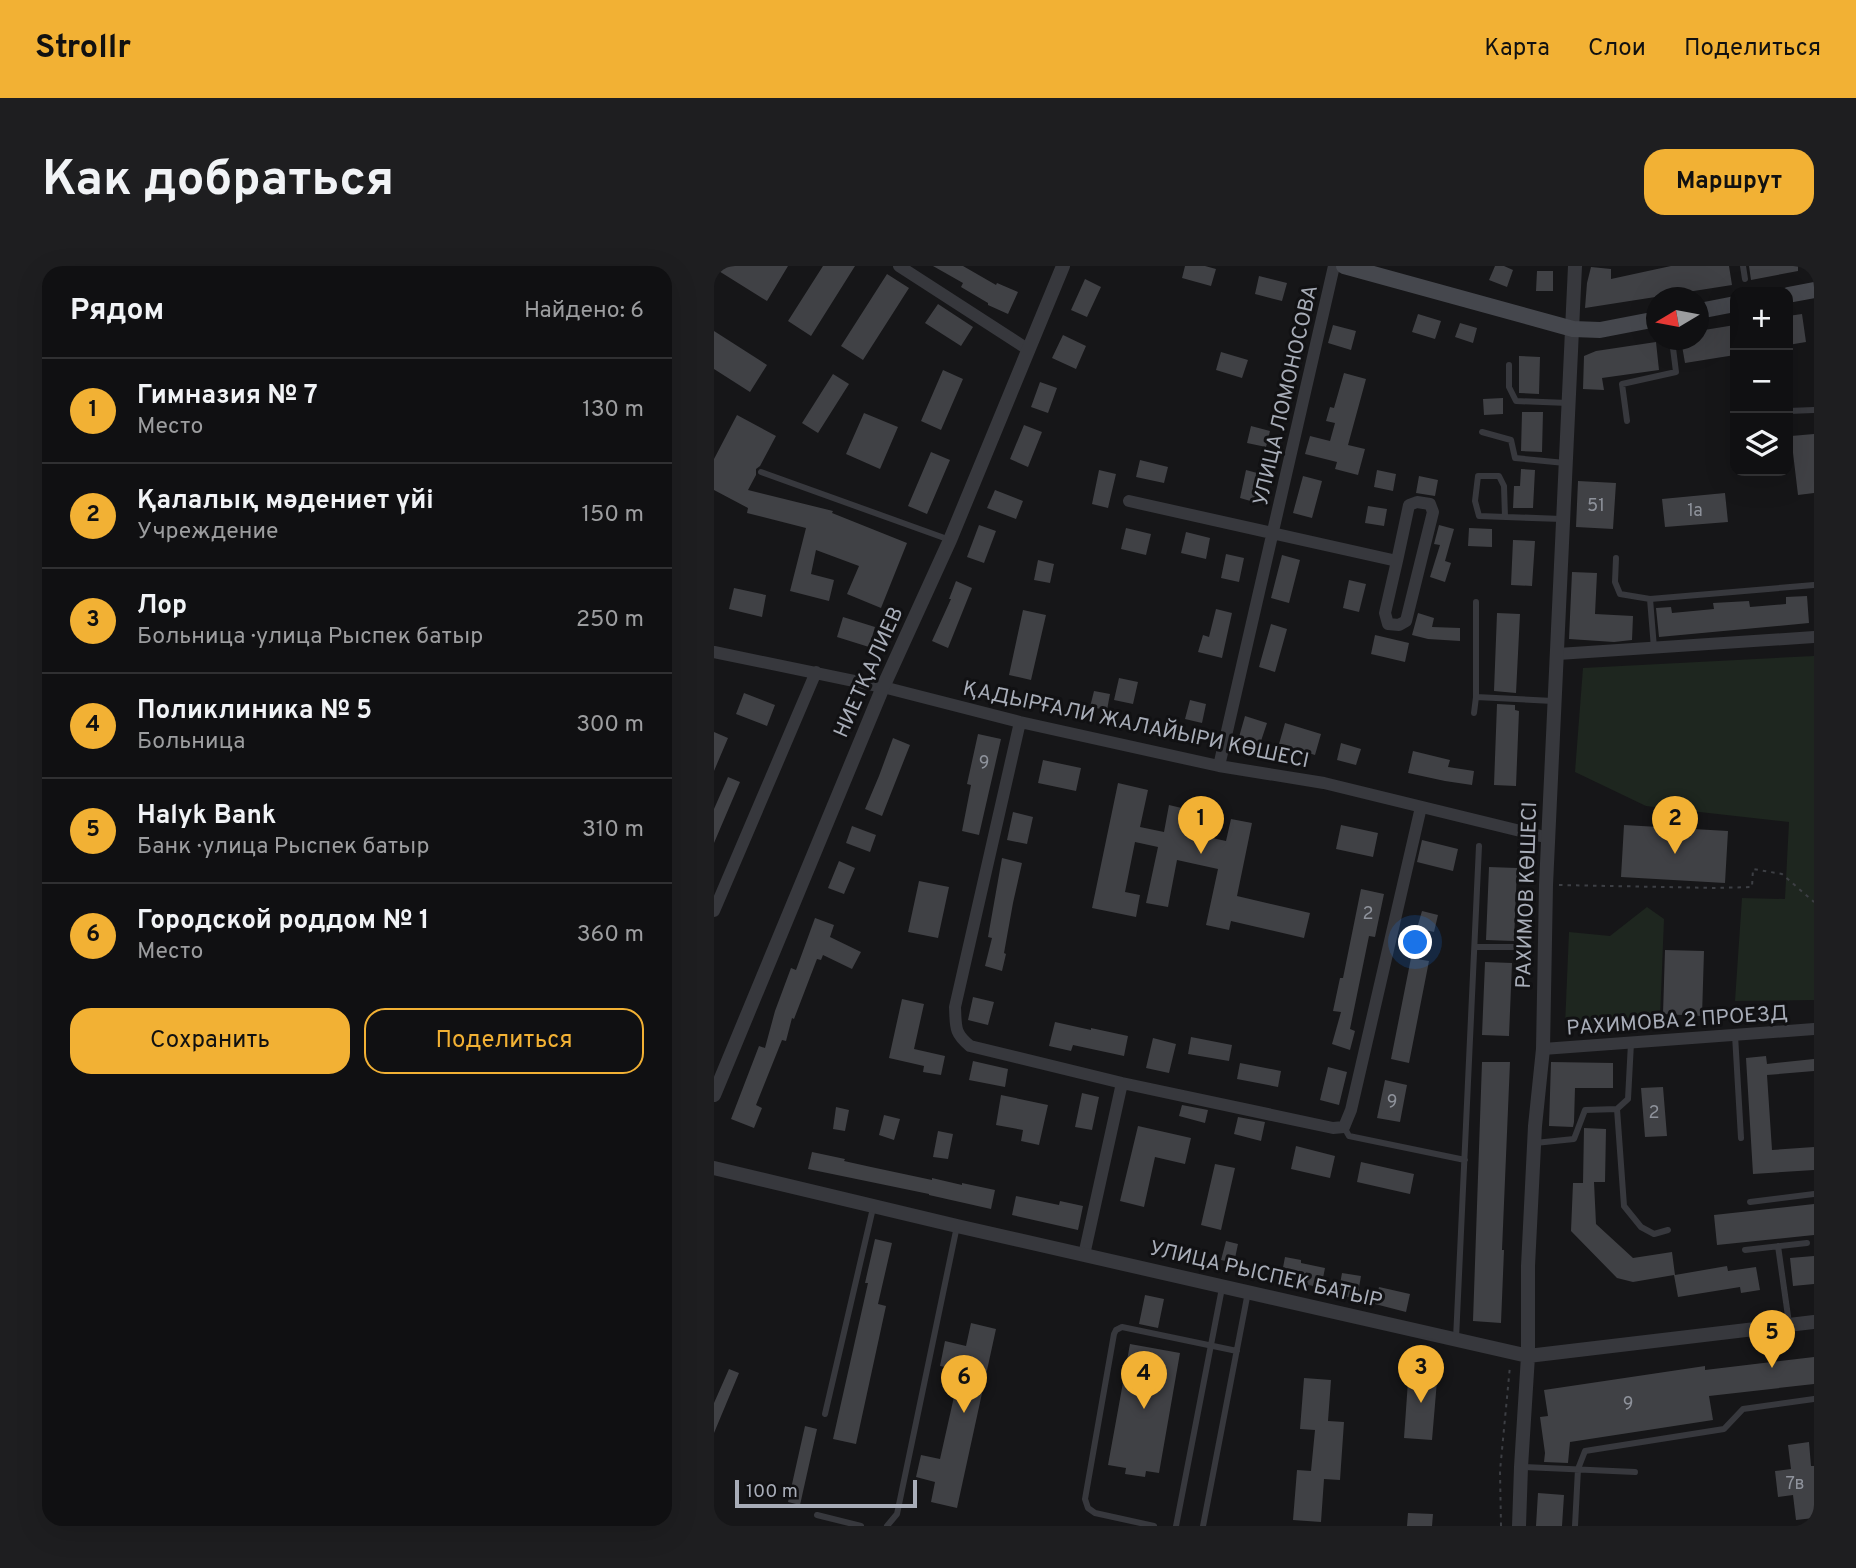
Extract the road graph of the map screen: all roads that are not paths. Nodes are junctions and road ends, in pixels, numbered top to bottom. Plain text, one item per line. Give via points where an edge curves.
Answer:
1 (899, 266) edge
2 (1063, 266) edge
3 (1334, 266) edge
4 (1345, 266) edge
5 (1576, 266) edge
6 (1742, 266) edge
7 (1745, 279) dead end
8 (1814, 290) edge
9 (1793, 294) edge
10 (1730, 305) edge
11 (1709, 309) edge
12 (1646, 321) edge
13 (1573, 329) junction
14 (1029, 350) junction
15 (1673, 350) edge
16 (1509, 365) dead end
17 (1570, 404) junction
18 (1814, 410) edge
19 (1793, 411) edge
20 (1627, 421) dead end
21 (1482, 432) dead end
22 (1567, 463) junction
23 (761, 472) dead end
24 (1129, 501) dead end
25 (1505, 517) junction
26 (1564, 519) junction
27 (1273, 533) junction
28 (950, 540) junction
29 (1616, 558) dead end
30 (1397, 561) junction
31 (1814, 585) edge
32 (1650, 599) junction
33 (1476, 602) dead end
34 (1814, 637) edge
35 (1654, 648) junction
36 (714, 652) edge
37 (1558, 654) junction
38 (816, 672) junction
39 (883, 687) junction
40 (1476, 697) junction
41 (1555, 701) junction
42 (1474, 713) dead end
43 (1020, 722) junction
44 (1219, 765) junction
45 (1421, 807) junction
46 (1549, 838) junction
47 (1479, 846) dead end
48 (714, 911) edge
49 (1475, 947) junction
50 (1521, 947) dead end
51 (1814, 1029) edge
52 (1735, 1035) junction
53 (1631, 1042) junction
54 (1543, 1049) junction
55 (1122, 1083) junction
56 (714, 1095) edge
57 (1617, 1109) junction
58 (1344, 1127) junction
59 (1741, 1138) dead end
60 (1535, 1143) junction
61 (1465, 1160) junction
62 (714, 1168) edge
63 (1814, 1194) edge
64 (1750, 1202) dead end
65 (874, 1206) junction
66 (957, 1226) junction
67 (1668, 1230) dead end
68 (1807, 1243) dead end
69 (1777, 1246) junction
70 (1745, 1250) dead end
71 (1084, 1255) junction
72 (1222, 1286) junction
73 (1248, 1292) junction
74 (1814, 1322) edge
75 (1789, 1325) junction
76 (1456, 1339) junction
77 (1210, 1345) junction
78 (1237, 1351) junction
79 (1528, 1356) junction
80 (1814, 1399) edge
81 (825, 1414) dead end
82 (1521, 1467) junction
83 (1578, 1469) junction
84 (1635, 1472) dead end
85 (817, 1515) dead end
86 (861, 1526) edge
87 (887, 1526) edge
88 (1154, 1526) edge
89 (1176, 1526) edge
90 (1203, 1526) edge
91 (1519, 1526) edge
92 (1576, 1526) edge

1 - 14 street
2 - 14 street, НИЕТҚАЛИЕВ
3 - 27 street, УЛИЦА ЛОМОНОСОВА
4 - 13 main road
5 - 13 street, РАХИМОВ КӨШЕСІ
6 - 7 lane
8 - 9 main road
10 - 11 main road
12 - 13 main road via 1600,330
13 - 17 street, РАХИМОВ КӨШЕСІ
14 - 28 street, НИЕТҚАЛИЕВ
15 - 20 lane via 1676,372 1622,384
16 - 17 lane via 1508,387 1516,401
17 - 22 street, РАХИМОВ КӨШЕСІ
18 - 19 lane
21 - 22 lane via 1511,440 1515,458
22 - 26 street, РАХИМОВ КӨШЕСІ
23 - 28 lane
24 - 27 street, УЛИЦА ЛОМОНОСОВА
25 - 25 lane via 1479,516 1475,501 1478,475 1499,476
25 - 26 lane
26 - 37 street, РАХИМОВ КӨШЕСІ
27 - 30 street, УЛИЦА ЛОМОНОСОВА
27 - 44 street, УЛИЦА ЛОМОНОСОВА
28 - 39 street, НИЕТҚАЛИЕВ
29 - 32 lane via 1615,582 1620,594
30 - 30 street via 1385,613 1388,624 1398,625 1406,621 1433,512 1430,504 1409,505
31 - 32 lane
32 - 35 lane
33 - 40 lane
34 - 35 street
35 - 37 street
36 - 38 street, ҚАДЫРҒАЛИ ЖАЛАЙЫРИ КӨШЕСІ
37 - 41 street, РАХИМОВ КӨШЕСІ
38 - 39 street, ҚАДЫРҒАЛИ ЖАЛАЙЫРИ КӨШЕСІ
38 - 48 street
39 - 43 street, ҚАДЫРҒАЛИ ЖАЛАЙЫРИ КӨШЕСІ
39 - 56 street, НИЕТҚАЛИЕВ
40 - 41 lane
40 - 42 lane
41 - 46 street, РАХИМОВ КӨШЕСІ
43 - 44 street, ҚАДЫРҒАЛИ ЖАЛАЙЫРИ КӨШЕСІ
43 - 55 street via 956,1007 958,1036 970,1046
44 - 45 street, ҚАДЫРҒАЛИ ЖАЛАЙЫРИ КӨШЕСІ via 1324,783
45 - 46 street, ҚАДЫРҒАЛИ ЖАЛАЙЫРИ КӨШЕСІ
45 - 58 street via 1352,1110
46 - 54 street, РАХИМОВ КӨШЕСІ
47 - 49 lane
49 - 50 lane
49 - 61 lane
51 - 52 street, РАХИМОВА 2 ПРОЕЗД
52 - 53 street, РАХИМОВА 2 ПРОЕЗД
52 - 59 lane
53 - 54 street, РАХИМОВА 2 ПРОЕЗД
53 - 57 lane via 1628,1099
54 - 60 street, РАХИМОВ КӨШЕСІ
55 - 58 street
55 - 71 street
57 - 60 lane via 1585,1110 1574,1139
57 - 67 lane via 1624,1206 1640,1227 1654,1234
58 - 61 lane via 1349,1136
60 - 79 street, РАХИМОВ КӨШЕСІ
61 - 76 lane
62 - 65 street, УЛИЦА РЫСПЕК БАТЫР
63 - 64 lane
65 - 66 street, УЛИЦА РЫСПЕК БАТЫР
65 - 81 lane
66 - 71 street, УЛИЦА РЫСПЕК БАТЫР
66 - 87 lane via 897,1514
68 - 69 lane
69 - 70 lane
69 - 75 lane
71 - 72 street, УЛИЦА РЫСПЕК БАТЫР
72 - 73 street, УЛИЦА РЫСПЕК БАТЫР
72 - 77 lane
73 - 76 street, УЛИЦА РЫСПЕК БАТЫР
73 - 78 lane
74 - 75 street, УЛИЦА РЫСПЕК БАТЫР
75 - 79 street, УЛИЦА РЫСПЕК БАТЫР
76 - 79 street, УЛИЦА РЫСПЕК БАТЫР
77 - 78 lane
77 - 88 lane via 1122,1327 1114,1334 1085,1499 1095,1513
77 - 89 lane
78 - 90 lane
79 - 82 street, РАХИМОВ КӨШЕСІ
80 - 83 lane via 1743,1409 1724,1429 1585,1451
82 - 83 lane
82 - 91 street, РАХИМОВ КӨШЕСІ
83 - 84 lane
83 - 92 lane
85 - 86 lane

